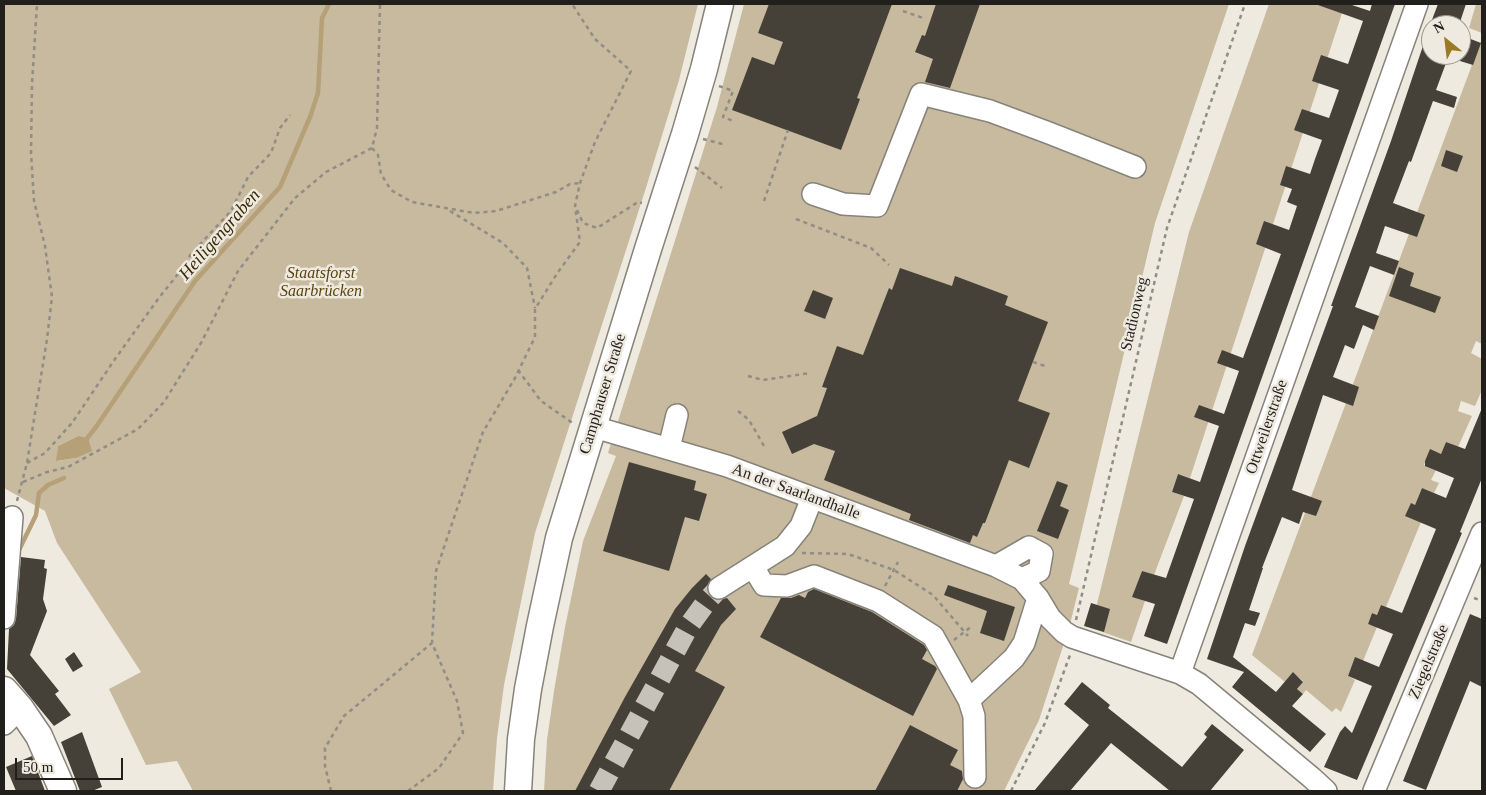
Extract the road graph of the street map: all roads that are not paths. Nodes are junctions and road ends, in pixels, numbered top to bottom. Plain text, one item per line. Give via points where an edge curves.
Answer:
1 (720, 4) edge
2 (1417, 4) edge
3 (1135, 167) dead end
4 (813, 194) dead end
5 (677, 414) dead end
6 (584, 425) junction
7 (669, 448) junction
8 (812, 498) junction
9 (12, 517) road end
10 (1482, 533) edge
11 (996, 566) junction
12 (752, 567) junction
13 (1022, 579) junction
14 (718, 588) tunnel mouth
15 (1038, 598) junction
16 (4, 618) edge
17 (1180, 673) junction
18 (969, 700) junction
19 (9, 707) edge
20 (975, 776) dead end
21 (63, 791) edge
22 (518, 791) edge
23 (1326, 791) edge
24 (1374, 791) edge

1 - 6 main road, Camphauser Straße via 704,69 661,208
2 - 17 street, Ottweilerstraße
3 - 4 street via 990,111 921,94 877,206 843,204
5 - 7 street
6 - 7 street, An der Saarlandhalle
6 - 22 main road, Camphauser Straße via 540,626 522,730
7 - 8 street, An der Saarlandhalle
8 - 11 street, An der Saarlandhalle
8 - 12 street via 801,526 785,546
9 - 16 street
10 - 24 street, Ziegelstraße
11 - 13 street, An der Saarlandhalle
11 - 13 street via 1029,547 1042,554 1040,571
12 - 14 street
12 - 18 street via 764,585 787,586 814,576 878,601 933,636
13 - 15 street, An der Saarlandhalle
15 - 17 street, An der Saarlandhalle via 1050,618 1064,632
15 - 18 street via 1024,643 1014,658
17 - 23 street via 1199,684
18 - 20 street via 974,716
19 - 21 main road via 39,736

